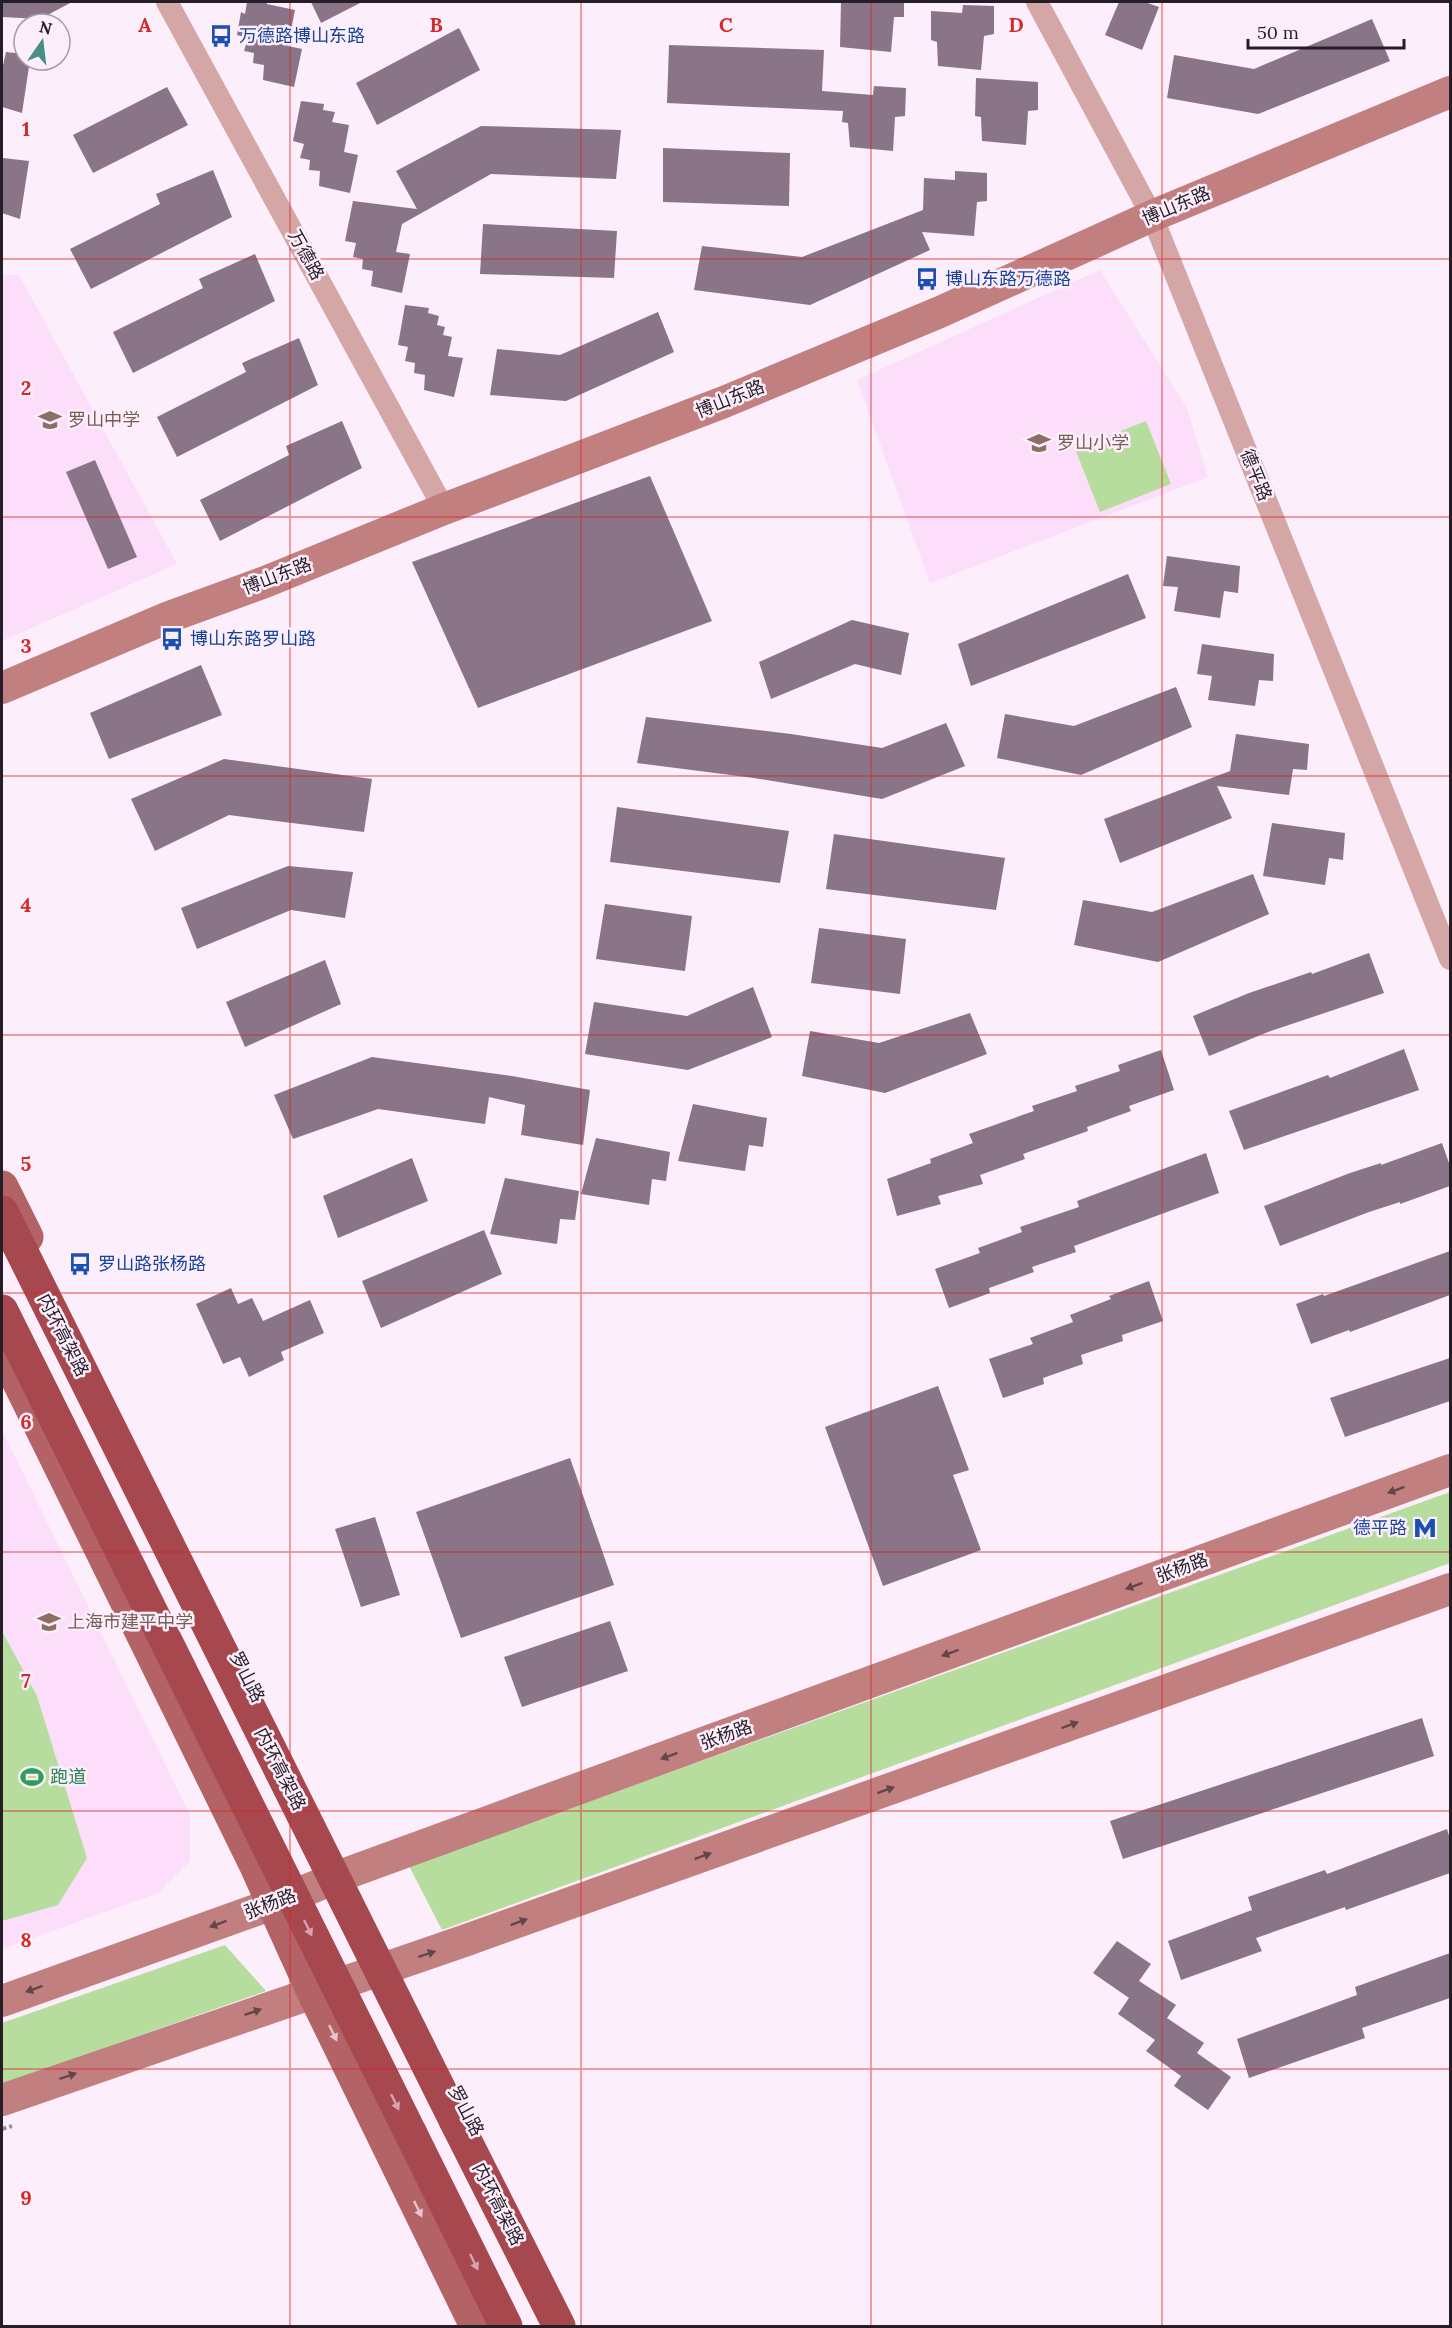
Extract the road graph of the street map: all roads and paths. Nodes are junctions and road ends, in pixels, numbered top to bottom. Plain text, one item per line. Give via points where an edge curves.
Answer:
1 (167, 2) edge
2 (1037, 2) edge
3 (1450, 92) edge
4 (1152, 216) junction
5 (444, 509) junction
6 (2, 688) edge
7 (1450, 959) edge
8 (2, 1187) edge
9 (2, 1212) edge
10 (2, 1311) edge
11 (2, 1348) edge
12 (1450, 1470) edge
13 (1450, 1589) edge
14 (345, 1874) junction
15 (273, 1904) junction
16 (390, 1966) junction
17 (313, 1992) junction
18 (2, 2001) edge
19 (2, 2100) edge
20 (476, 2326) edge
21 (506, 2326) edge
22 (559, 2326) edge
23 (576, 2326) edge

1 - 5 street, 万德路
2 - 4 street, 德平路
3 - 4 main road, 博山东路
4 - 5 main road, 博山东路 via 789,375
4 - 7 street, 德平路
5 - 6 main road, 博山东路 via 169,617
8 - 14 main road, 罗山路
9 - 22 highway, 内环高架路, bridge
10 -> 21 highway, bridge
11 - 15 main road
12 -> 14 main road, 张杨路
16 -> 13 main road
14 - 15 main road, 张杨路
14 - 16 main road, 罗山路
15 - 17 main road
15 -> 18 main road, 张杨路
16 - 17 main road
16 - 23 main road, 罗山路
19 -> 17 main road
17 -> 20 main road

